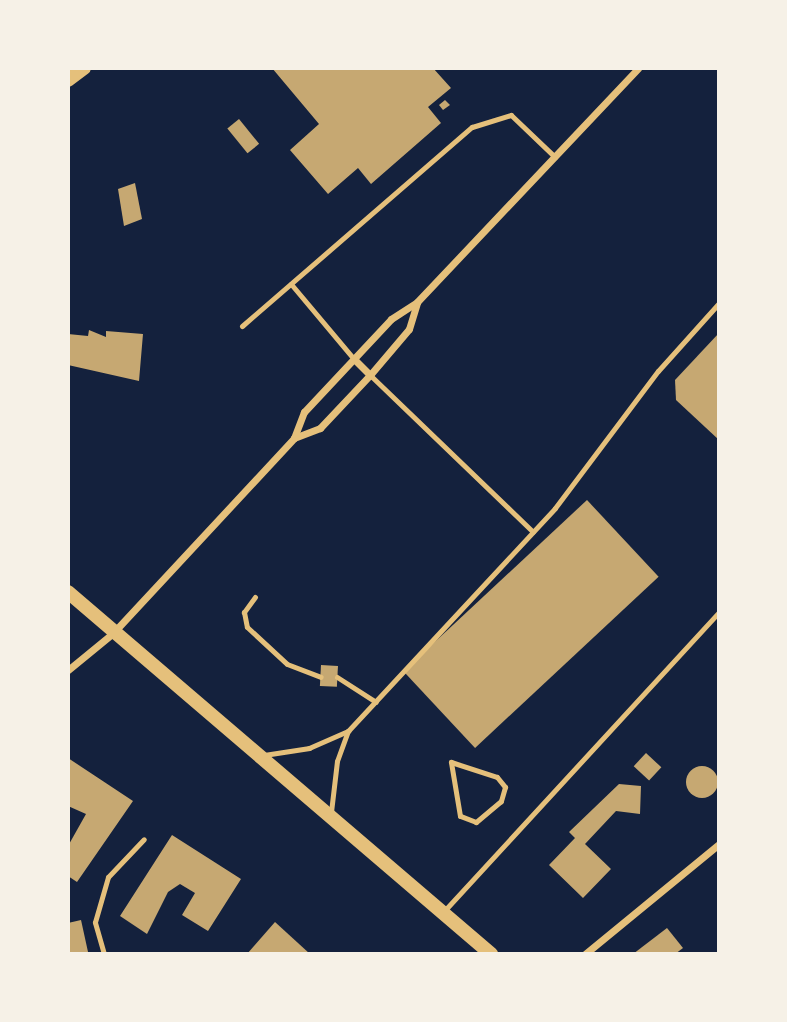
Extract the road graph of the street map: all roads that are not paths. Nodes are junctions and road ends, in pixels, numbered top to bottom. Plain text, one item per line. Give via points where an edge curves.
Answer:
1 (84, 68) edge
2 (638, 68) edge
3 (68, 80) edge
4 (556, 158) junction
5 (290, 284) junction
6 (417, 302) junction
7 (719, 303) edge
8 (242, 326) dead end
9 (354, 359) junction
10 (370, 375) junction
11 (294, 438) junction
12 (533, 532) junction
13 (68, 592) edge
14 (255, 597) dead end
15 (719, 612) edge
16 (113, 633) junction
17 (68, 670) edge
18 (321, 677) dead end
19 (337, 677) dead end
20 (376, 702) junction
21 (348, 732) junction
22 (263, 755) junction
23 (451, 762) joint
24 (331, 812) junction
25 (144, 839) dead end
26 (719, 845) edge
27 (445, 910) junction
28 (104, 954) edge
29 (491, 954) edge
30 (585, 954) edge

1 - 3 main road
2 - 4 street
4 - 5 lane via 511,115 472,127
4 - 6 street
5 - 8 lane
5 - 9 lane
6 - 9 street via 390,318
6 - 10 street via 409,329
7 - 12 lane
9 - 10 street
9 - 11 street via 304,412
10 - 11 street via 320,428
10 - 12 lane
11 - 16 street
12 - 20 lane
13 - 16 main road
14 - 18 lane via 244,612 247,626 287,664
15 - 27 lane
16 - 17 street
16 - 22 main road
19 - 20 lane
20 - 21 lane
21 - 22 lane via 309,748
21 - 24 lane via 337,761
22 - 24 main road
23 - 23 lane via 460,816 476,822 501,801 505,787 496,777
24 - 27 main road
25 - 28 lane via 108,877 95,922
26 - 30 street
27 - 29 main road

